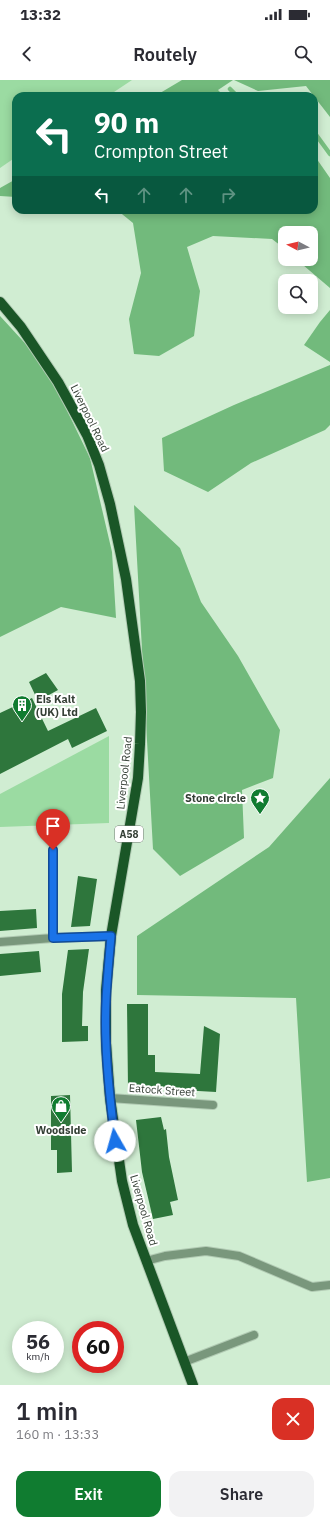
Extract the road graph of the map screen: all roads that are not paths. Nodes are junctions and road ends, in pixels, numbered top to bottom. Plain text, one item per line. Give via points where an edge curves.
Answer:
1 (0, 302) edge
2 (53, 850) dead end
3 (111, 936) junction
4 (53, 938) junction
5 (0, 942) edge
6 (110, 1098) junction
7 (213, 1105) dead end
8 (146, 1260) junction
9 (330, 1285) edge
10 (254, 1335) dead end
11 (184, 1362) junction
12 (194, 1385) edge

1 - 3 main road, Liverpool Road / A58 via 21,327 54,375 87,435 100,465 125,572 140,681 140,744 138,778
2 - 4 street
3 - 4 street
3 - 6 main road, Liverpool Road / A58 via 106,990
4 - 5 street
6 - 7 street, Eatock Street
6 - 8 main road, Liverpool Road / A58 via 122,1181 133,1225
8 - 9 street via 206,1250 239,1256 312,1286
8 - 11 main road, Liverpool Road / A58
10 - 11 street
11 - 12 main road, Liverpool Road / A58

